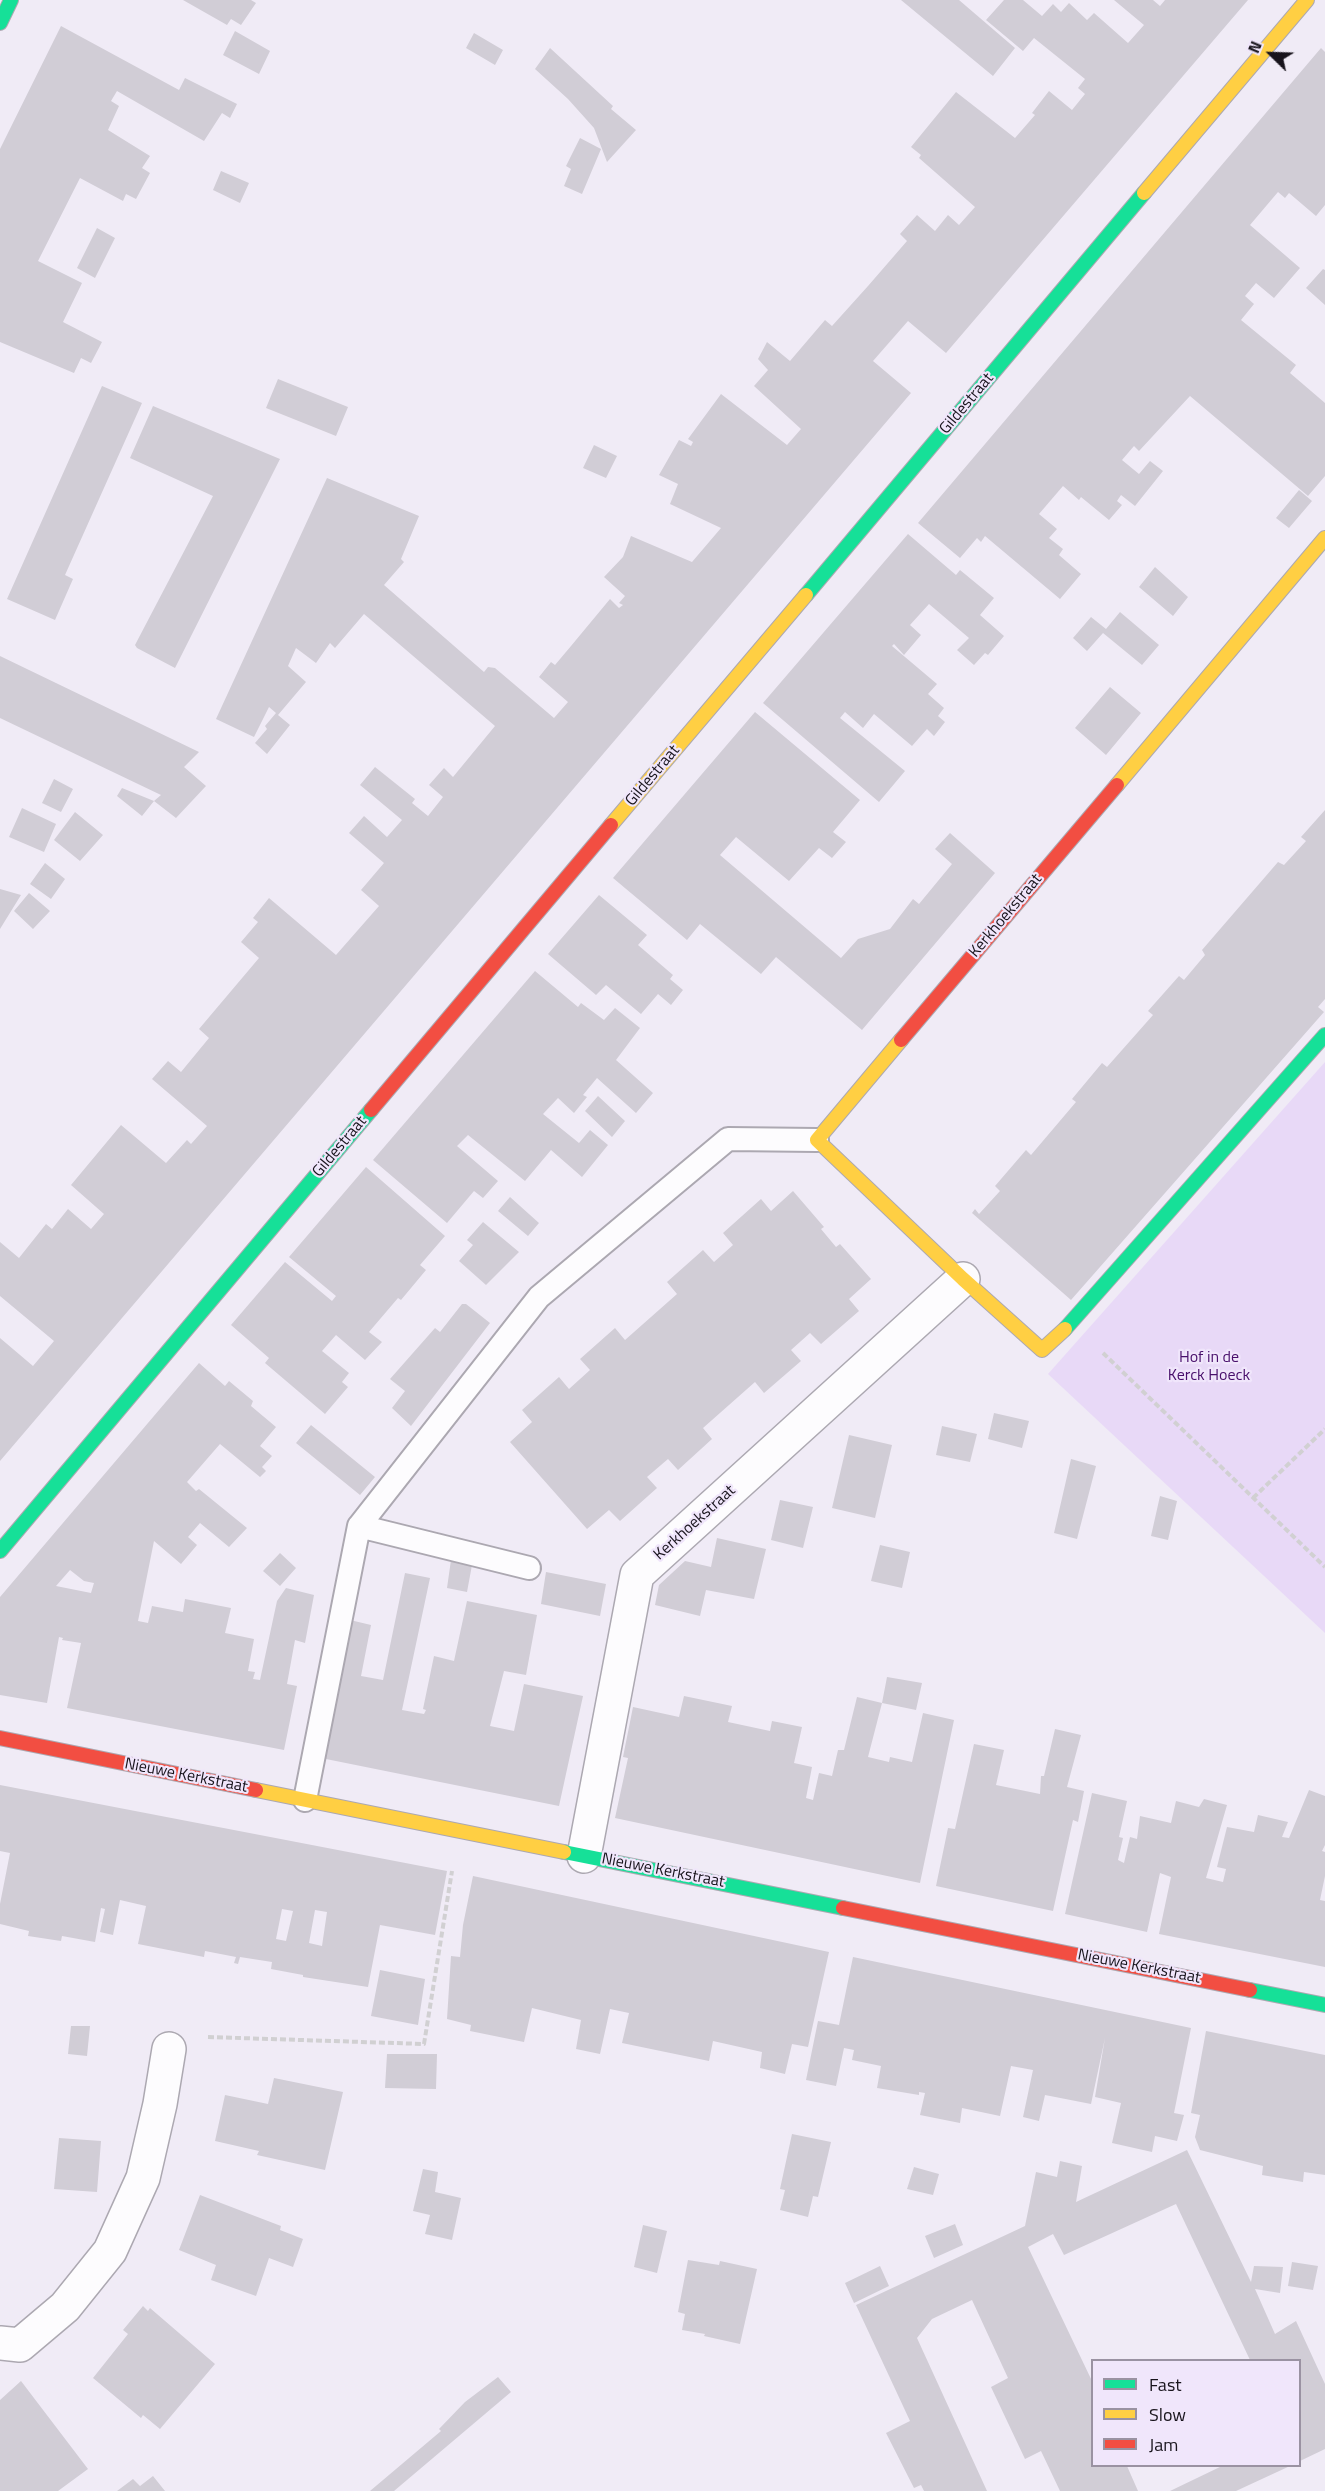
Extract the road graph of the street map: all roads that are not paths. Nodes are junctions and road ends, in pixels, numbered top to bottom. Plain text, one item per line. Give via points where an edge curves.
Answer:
1 (11, 0) edge
2 (1307, 0) edge
3 (0, 23) edge
4 (1325, 538) edge
5 (1325, 1035) edge
6 (817, 1140) junction
7 (963, 1279) junction
8 (358, 1526) junction
9 (0, 1551) edge
10 (529, 1568) dead end
11 (0, 1738) edge
12 (305, 1800) junction
13 (584, 1856) junction
14 (1325, 2005) edge
15 (169, 2049) road end
16 (7, 2349) edge

1 - 3 street
2 - 9 street, Gildestraat
4 - 6 street, Kerkhoekstraat
5 - 7 street via 1072,1323 1042,1350
6 - 7 street
6 - 8 lane via 728,1139 539,1297
7 - 13 street, Kerkhoekstraat via 637,1575
8 - 10 lane
8 - 12 lane
11 - 12 street, Nieuwe Kerkstraat
12 - 13 street, Nieuwe Kerkstraat
13 - 14 street, Nieuwe Kerkstraat
15 - 16 street via 143,2178 110,2251 65,2307

